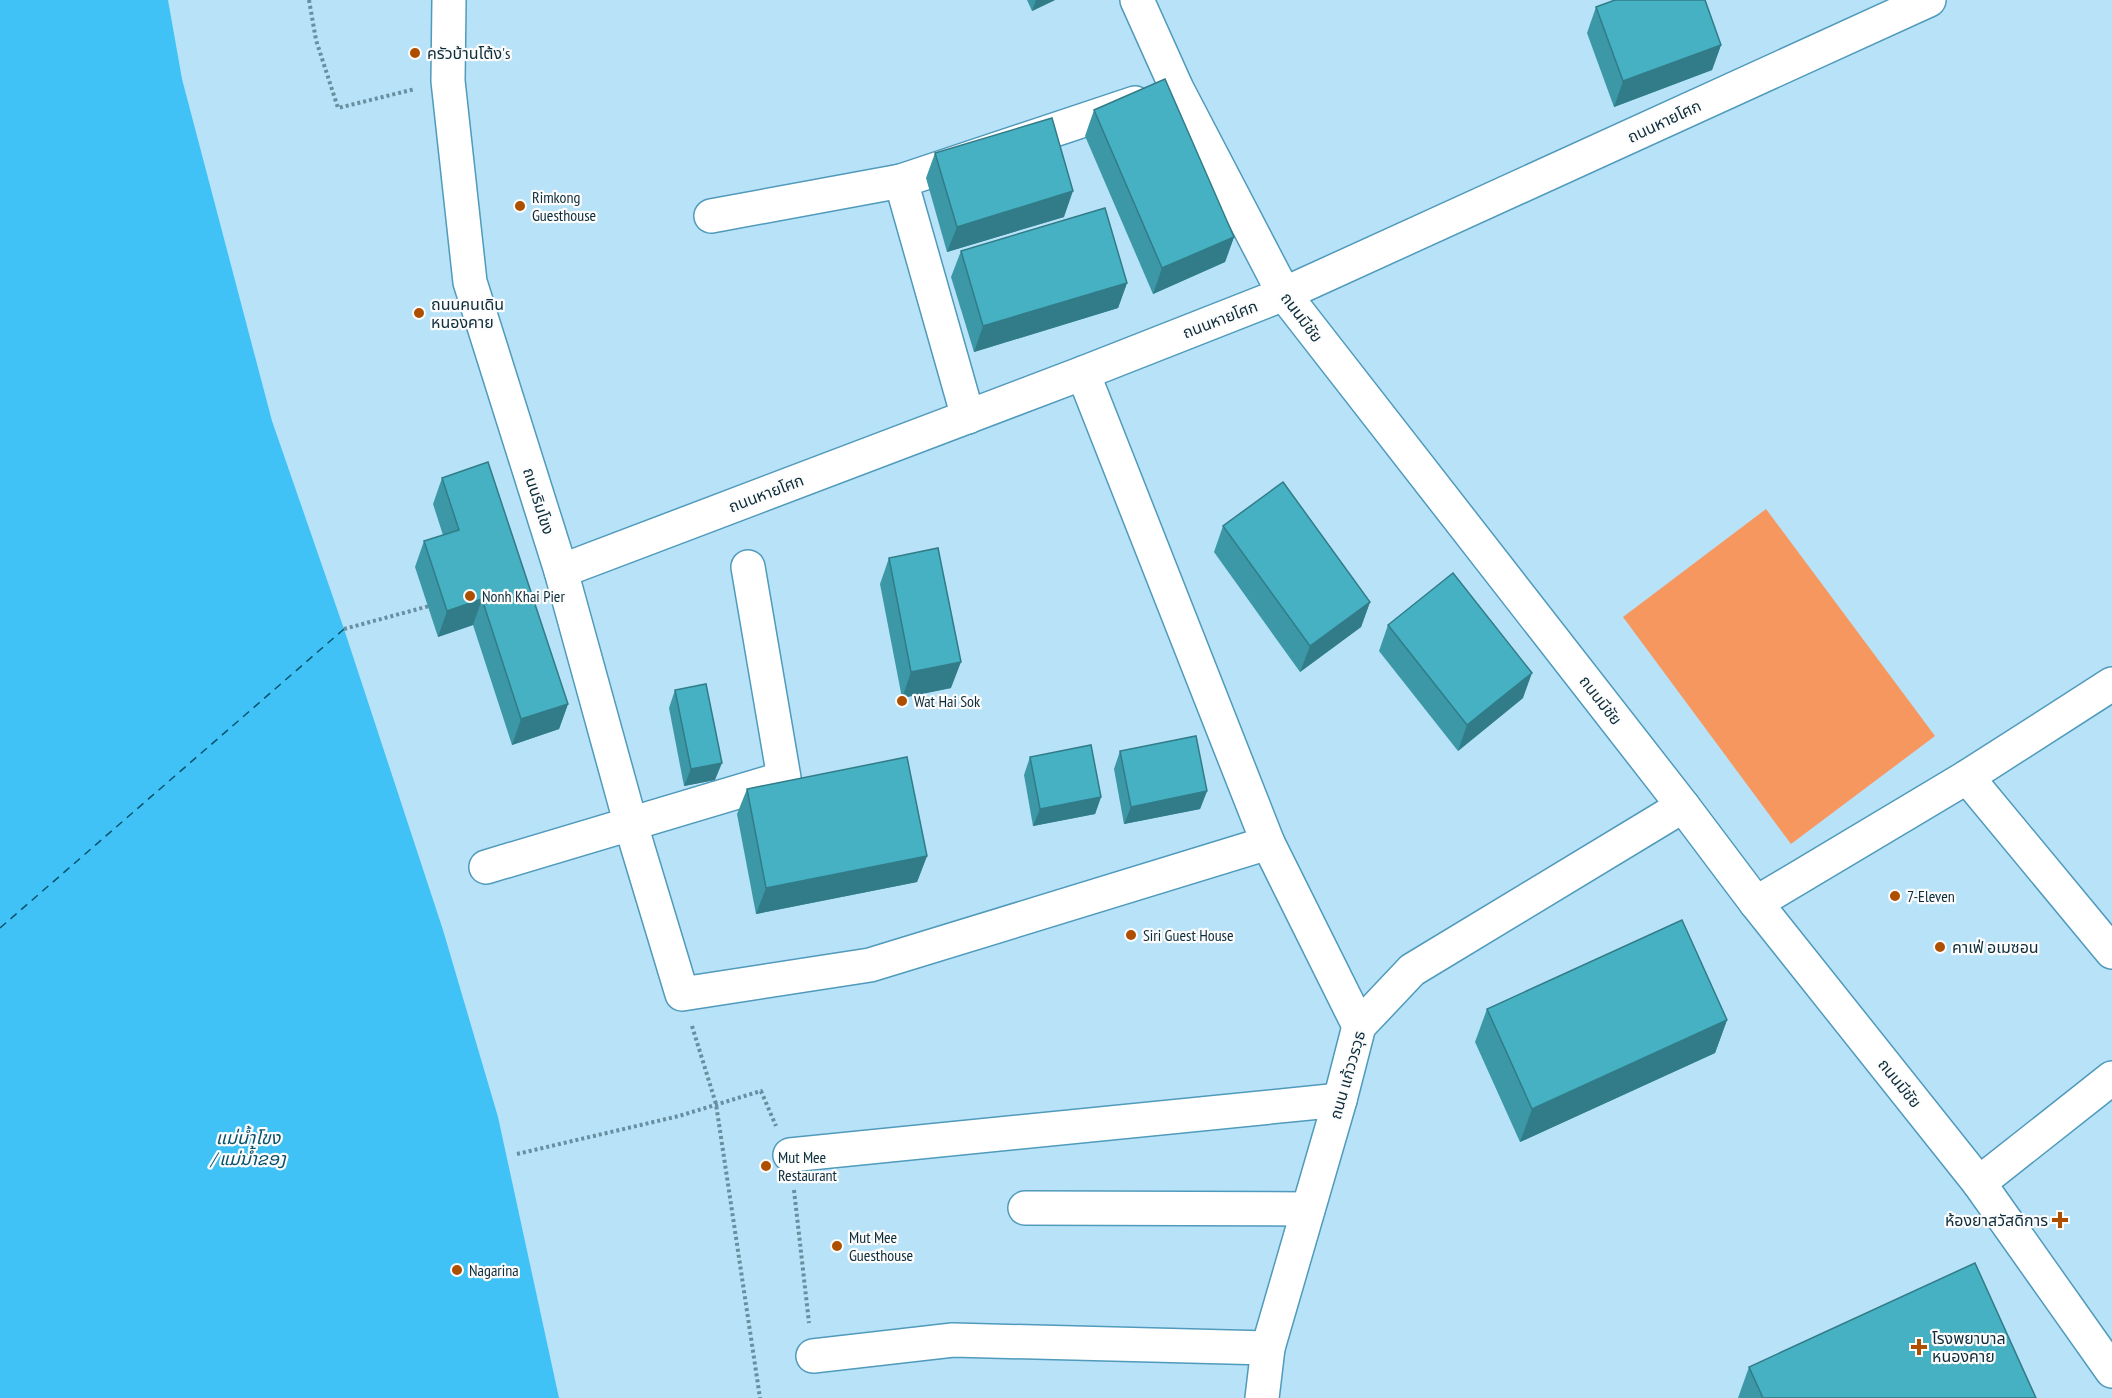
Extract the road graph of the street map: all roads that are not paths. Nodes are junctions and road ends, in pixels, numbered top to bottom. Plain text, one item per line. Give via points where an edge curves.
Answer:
1 (449, 0) edge
2 (1137, 0) edge
3 (1929, 0) edge
4 (1177, 89) junction
5 (901, 181) junction
6 (711, 216) dead end
7 (1284, 294) junction
8 (1083, 373) junction
9 (968, 417) junction
10 (748, 567) dead end
11 (561, 571) junction
12 (2112, 684) edge
13 (1967, 777) junction
14 (1683, 806) junction
15 (631, 825) junction
16 (1268, 843) junction
17 (486, 867) dead end
18 (1756, 903) junction
19 (2112, 952) edge
20 (1359, 1026) junction
21 (2112, 1078) edge
22 (1340, 1100) junction
23 (790, 1155) road end
24 (1979, 1183) junction
25 (1025, 1208) dead end
26 (1308, 1209) junction
27 (1268, 1348) junction
28 (813, 1356) road end
29 (2112, 1371) edge
30 (1262, 1398) edge

1 - 11 street, ถนนริมโขง via 448,81 470,282
2 - 4 street, ถนนมีชัย
3 - 7 street, ถนนหายโศก
4 - 5 street
4 - 7 street, ถนนมีชัย
5 - 6 street
5 - 9 street
7 - 8 street, ถนนหายโศก
7 - 14 street, ถนนมีชัย
8 - 9 street, ถนนหายโศก
8 - 16 street
9 - 11 street, ถนนหายโศก
10 - 15 street via 784,778
11 - 15 street, ถนนริมโขง
12 - 13 street
13 - 18 street
13 - 19 street
14 - 18 street, ถนนมีชัย
14 - 20 street, ถนน แก้ววรวุธ via 1412,970
15 - 16 street, ถนนริมโขง via 682,994 870,965
15 - 17 street
16 - 20 street
18 - 24 street, ถนนมีชัย
20 - 22 street, ถนน แก้ววรวุธ
21 - 24 street
22 - 23 street
22 - 26 street, ถนน แก้ววรวุธ
24 - 29 street, ถนนมีชัย
25 - 26 street
26 - 27 street, ถนน แก้ววรวุธ
27 - 28 street via 953,1340
27 - 30 street, ถนน แก้ววรวุธ

